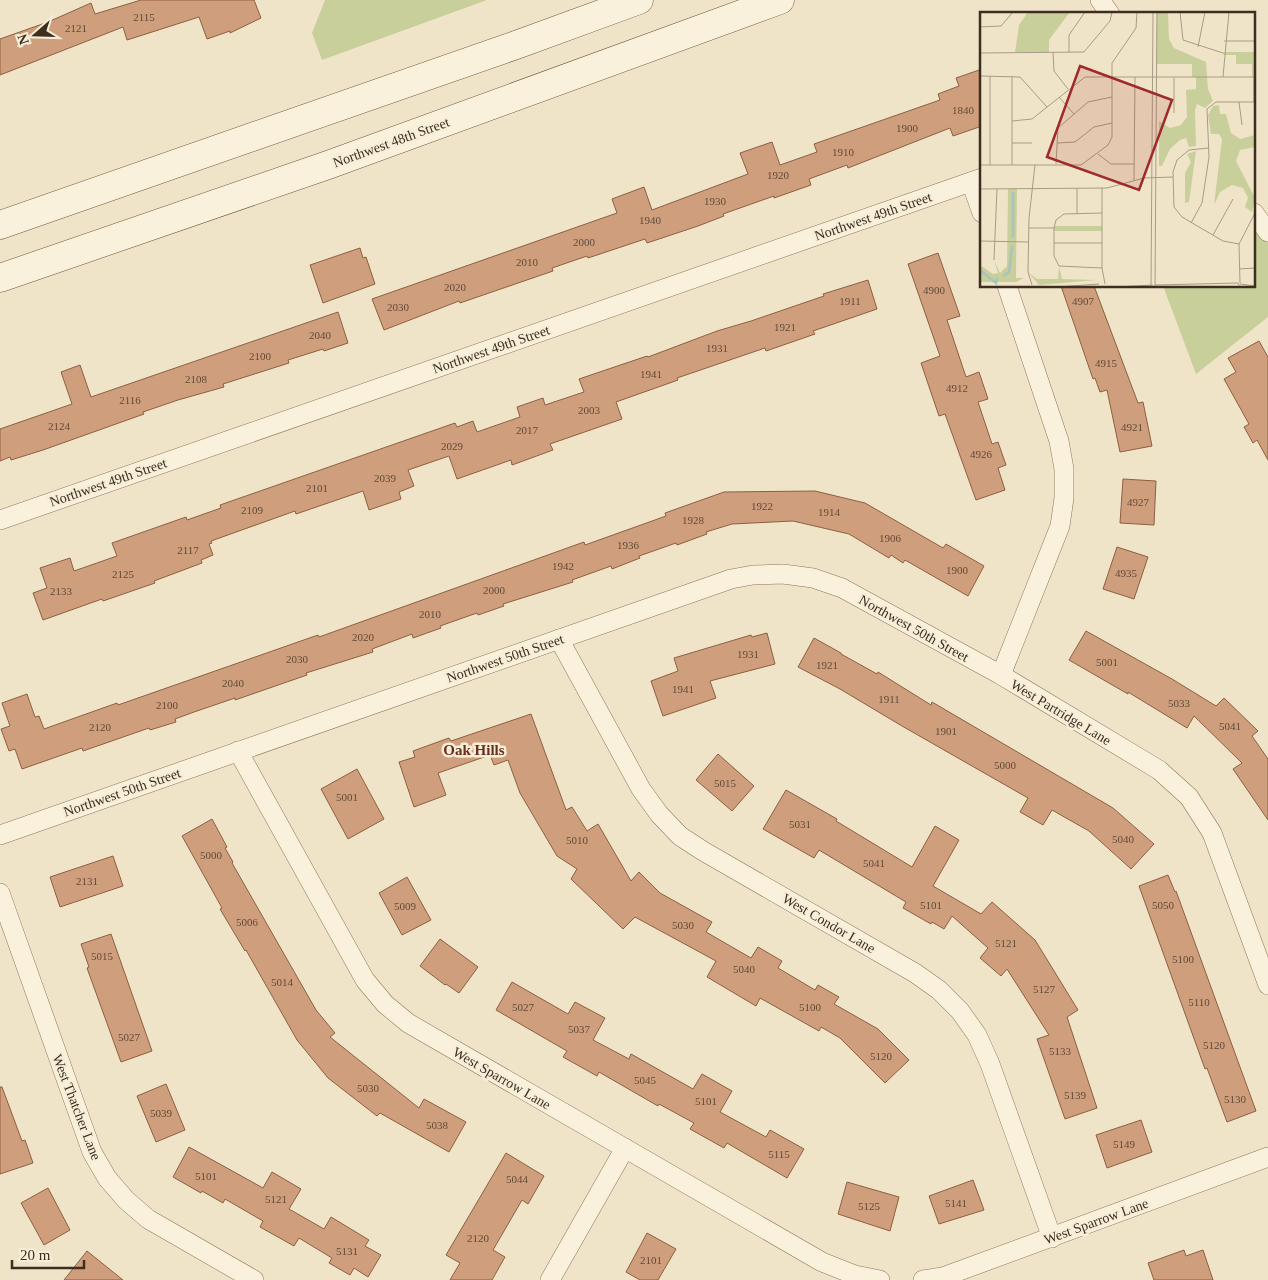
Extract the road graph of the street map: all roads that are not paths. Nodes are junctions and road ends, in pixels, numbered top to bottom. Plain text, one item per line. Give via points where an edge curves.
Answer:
1 (639, 0) edge
2 (780, 0) edge
3 (1100, 0) edge
4 (1109, 12) edge
5 (976, 180) edge
6 (980, 202) edge
7 (1256, 216) edge
8 (0, 225) edge
9 (1268, 232) edge
10 (0, 278) edge
11 (1008, 288) edge
12 (0, 520) edge
13 (559, 639) junction
14 (1001, 676) junction
15 (238, 751) junction
16 (0, 834) edge
17 (0, 893) edge
18 (1268, 985) edge
19 (625, 1148) junction
20 (1268, 1157) edge
21 (1052, 1238) junction
22 (254, 1280) edge
23 (550, 1280) edge
24 (880, 1280) edge
25 (923, 1280) edge

1 - 8 main road
2 - 10 main road, Northwest 48th Street via 328,165
3 - 4 street
5 - 6 street
5 - 12 street, Northwest 49th Street
7 - 9 street
11 - 14 street, West Partridge Lane via 1059,441 1064,469 1064,498 1060,526
13 - 14 street, Northwest 50th Street via 730,579 783,574 813,578 842,588
13 - 15 street, Northwest 50th Street
13 - 21 street, West Condor Lane via 641,789 680,836 915,973 960,1010 977,1034 990,1064
14 - 18 street, West Partridge Lane via 1159,770 1189,797 1212,833
15 - 16 street, Northwest 50th Street
15 - 19 street, West Sparrow Lane via 365,980 385,1004 408,1024
17 - 22 street, West Thatcher Lane via 92,1152 107,1178 148,1219
19 - 23 street
19 - 24 street, West Sparrow Lane via 822,1262 854,1275
20 - 21 street, West Sparrow Lane
21 - 25 street, West Sparrow Lane via 943,1277

